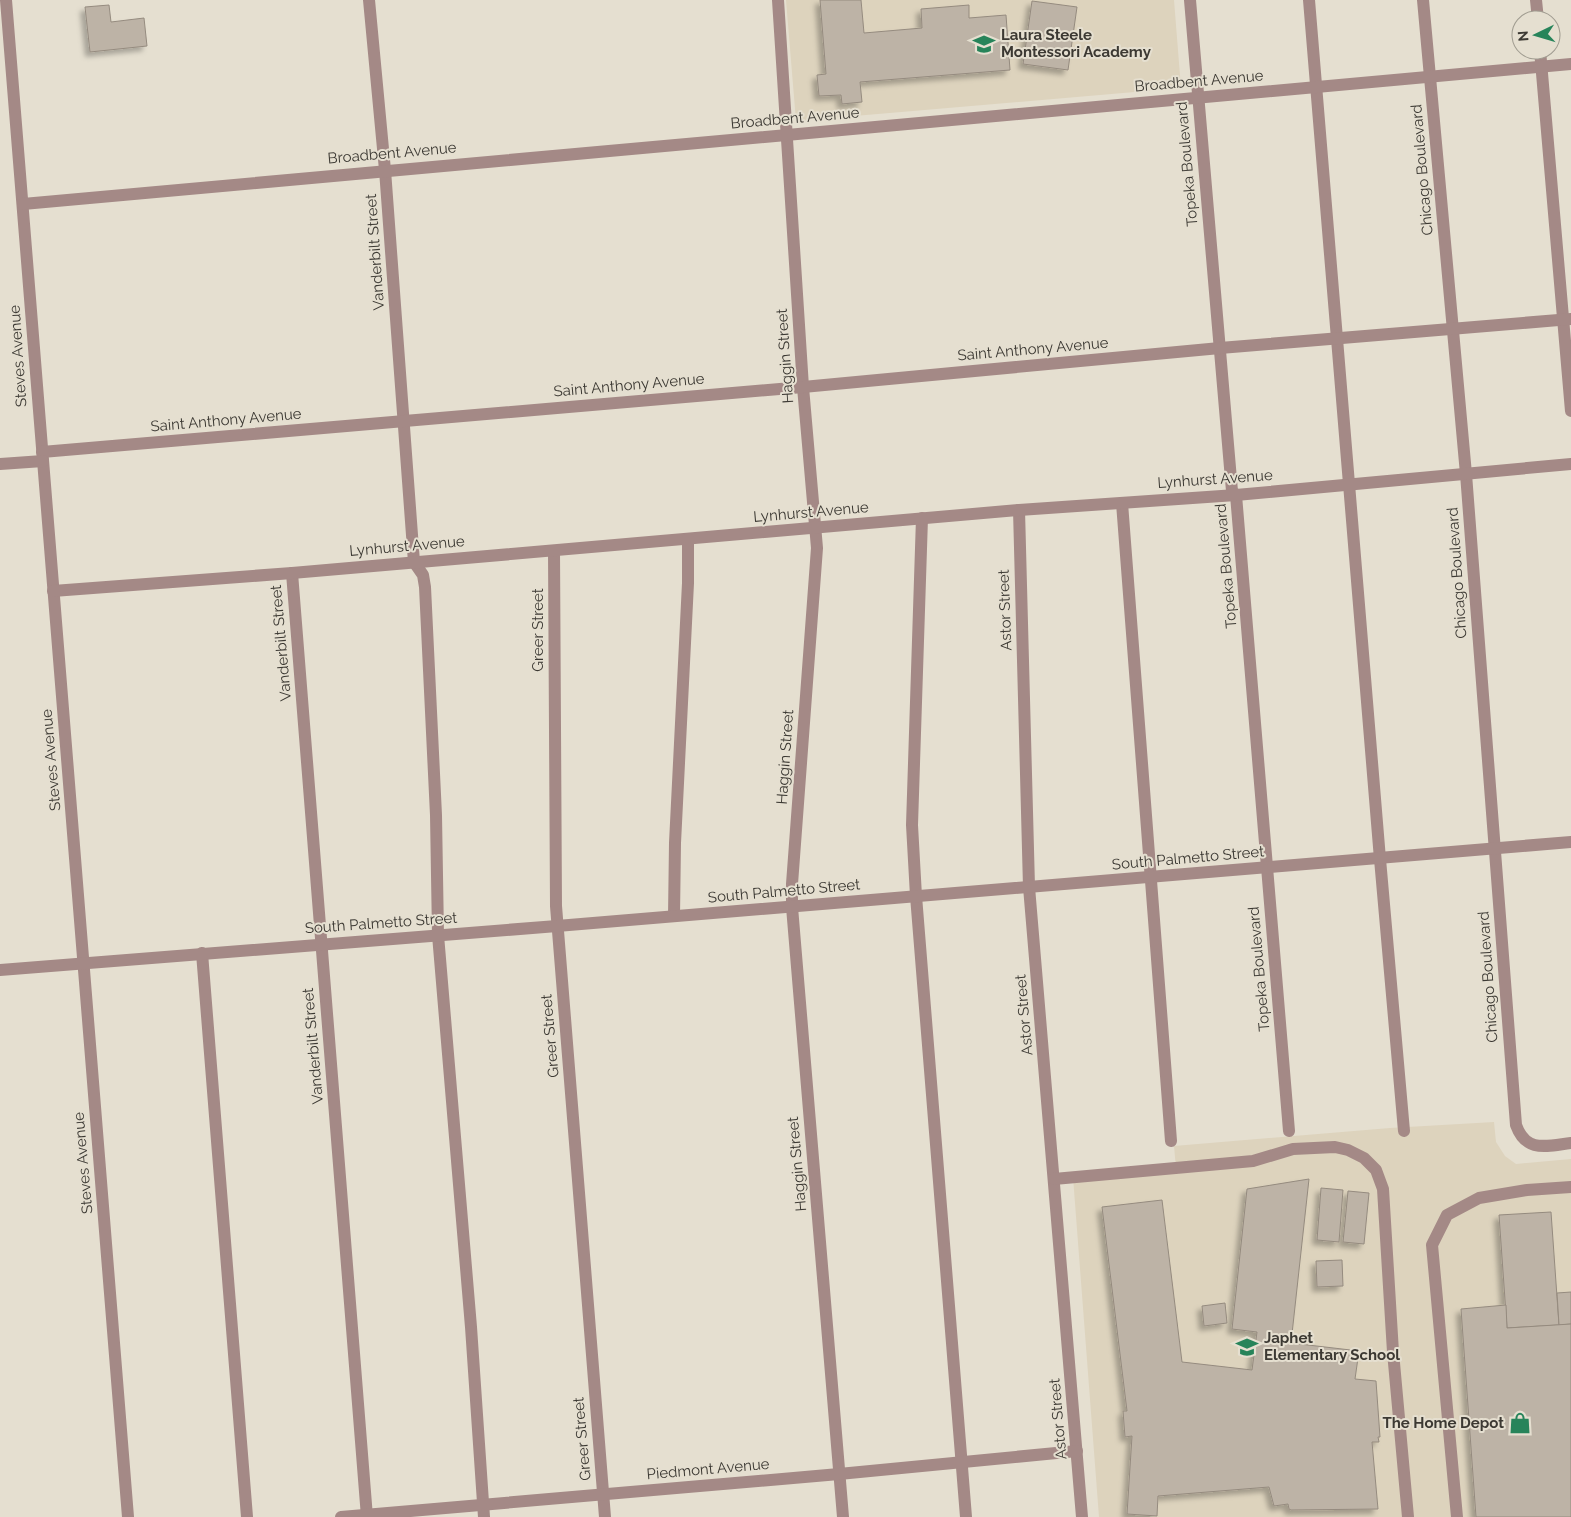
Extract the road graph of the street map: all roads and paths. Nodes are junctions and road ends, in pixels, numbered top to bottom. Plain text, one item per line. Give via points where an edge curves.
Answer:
1 (6, 0) edge
2 (369, 0) edge
3 (778, 0) edge
4 (1190, 0) edge
5 (1309, 0) edge
6 (1423, 0) edge
7 (1541, 60) edge
8 (1571, 64) edge
9 (1542, 66) junction
10 (1430, 77) junction
11 (1316, 87) junction
12 (1198, 97) junction
13 (788, 136) junction
14 (385, 170) junction
15 (23, 204) junction
16 (1567, 320) edge
17 (1453, 329) junction
18 (1337, 338) junction
19 (1220, 348) junction
20 (803, 387) junction
21 (1571, 411) edge
22 (403, 421) junction
23 (42, 457) junction
24 (0, 464) edge
25 (1571, 464) edge
26 (1466, 474) junction
27 (1349, 484) junction
28 (1236, 495) junction
29 (1122, 503) junction
30 (1019, 510) junction
31 (922, 518) junction
32 (816, 528) junction
33 (688, 539) junction
34 (554, 551) junction
35 (414, 562) junction
36 (292, 573) junction
37 (53, 591) junction
38 (1571, 842) edge
39 (1494, 849) junction
40 (1380, 858) junction
41 (1268, 868) junction
42 (1151, 877) junction
43 (1029, 887) junction
44 (916, 896) junction
45 (792, 907) junction
46 (674, 916) junction
47 (557, 926) junction
48 (438, 935) junction
49 (322, 943) junction
50 (202, 953) junction
51 (83, 962) junction
52 (0, 970) edge
53 (1289, 1131) dead end
54 (1404, 1131) dead end
55 (1172, 1140) dead end
56 (1571, 1144) edge
57 (1054, 1179) junction
58 (1571, 1187) edge
59 (1077, 1451) junction
60 (961, 1462) junction
61 (839, 1474) junction
62 (603, 1494) junction
63 (483, 1511) edge
64 (367, 1516) edge
65 (128, 1517) edge
66 (247, 1517) edge
67 (341, 1517) edge
68 (605, 1517) edge
69 (843, 1517) edge
70 (966, 1517) edge
71 (1082, 1517) edge
72 (1408, 1517) edge
73 (1457, 1517) edge

1 - 15 street, Steves Avenue
2 - 14 street, Vanderbilt Street
3 - 13 street, Haggin Street
4 - 12 street, Topeka Boulevard
5 - 11 street
6 - 10 street, Chicago Boulevard
7 - 9 street
8 - 9 street, Broadbent Avenue
9 - 10 street, Broadbent Avenue
9 - 16 street
10 - 11 street, Broadbent Avenue
10 - 17 street, Chicago Boulevard
11 - 12 street, Broadbent Avenue
11 - 18 street
12 - 13 street, Broadbent Avenue
12 - 19 street, Topeka Boulevard
13 - 14 street, Broadbent Avenue
13 - 20 street, Haggin Street
14 - 15 street, Broadbent Avenue
14 - 22 street, Vanderbilt Street
15 - 23 street, Steves Avenue
16 - 17 street, Saint Anthony Avenue
16 - 21 street
17 - 18 street, Saint Anthony Avenue
17 - 26 street, Chicago Boulevard
18 - 19 street, Saint Anthony Avenue
18 - 27 street
19 - 20 street, Saint Anthony Avenue
19 - 28 street, Topeka Boulevard via 1232,491
20 - 22 street, Saint Anthony Avenue
20 - 32 street, Haggin Street
22 - 23 street, Saint Anthony Avenue
22 - 35 street, Vanderbilt Street
23 - 24 street, Saint Anthony Avenue
23 - 37 street, Steves Avenue
25 - 26 street, Lynhurst Avenue
26 - 27 street, Lynhurst Avenue
26 - 39 street, Chicago Boulevard
27 - 28 street, Lynhurst Avenue
27 - 40 street
28 - 29 street, Lynhurst Avenue
28 - 41 street, Topeka Boulevard
29 - 30 street, Lynhurst Avenue
29 - 42 street
30 - 31 street, Lynhurst Avenue
30 - 43 street, Astor Street
31 - 32 street, Lynhurst Avenue
31 - 44 street via 912,825
32 - 33 street, Lynhurst Avenue
32 - 45 street, Haggin Street
33 - 34 street, Lynhurst Avenue
33 - 46 street
34 - 35 street, Lynhurst Avenue
34 - 47 street, Greer Street
35 - 36 street, Lynhurst Avenue
35 - 48 street via 423,575 425,587
36 - 37 street, Lynhurst Avenue
36 - 49 street, Vanderbilt Street
37 - 51 street, Steves Avenue
38 - 39 street, South Palmetto Street
39 - 40 street, South Palmetto Street
39 - 56 street, Chicago Boulevard via 1516,1125 1520,1136 1530,1145
40 - 41 street, South Palmetto Street
40 - 54 street
41 - 42 street, South Palmetto Street
41 - 53 street, Topeka Boulevard
42 - 43 street, South Palmetto Street
42 - 55 street
43 - 44 street, South Palmetto Street
43 - 57 street, Astor Street
44 - 45 street, South Palmetto Street
44 - 60 street
45 - 46 street, South Palmetto Street
45 - 61 street, Haggin Street
46 - 47 street, South Palmetto Street
47 - 48 street, South Palmetto Street
47 - 62 street, Greer Street
48 - 49 street, South Palmetto Street
48 - 63 street
49 - 50 street, South Palmetto Street
49 - 64 street, Vanderbilt Street
50 - 51 street, South Palmetto Street
50 - 66 street
51 - 52 street, South Palmetto Street
51 - 65 street, Steves Avenue
57 - 59 street, Astor Street
57 - 72 street via 1253,1161 1293,1149 1335,1147 1364,1158 1376,1170 1383,1189
58 - 73 street via 1479,1198 1447,1215 1432,1245
59 - 60 street, Piedmont Avenue
59 - 71 street, Astor Street
60 - 61 street, Piedmont Avenue
60 - 70 street
61 - 62 street, Piedmont Avenue
61 - 69 street, Haggin Street
62 - 63 street, Piedmont Avenue
62 - 68 street, Greer Street
63 - 64 street, Piedmont Avenue
64 - 67 street, Piedmont Avenue

